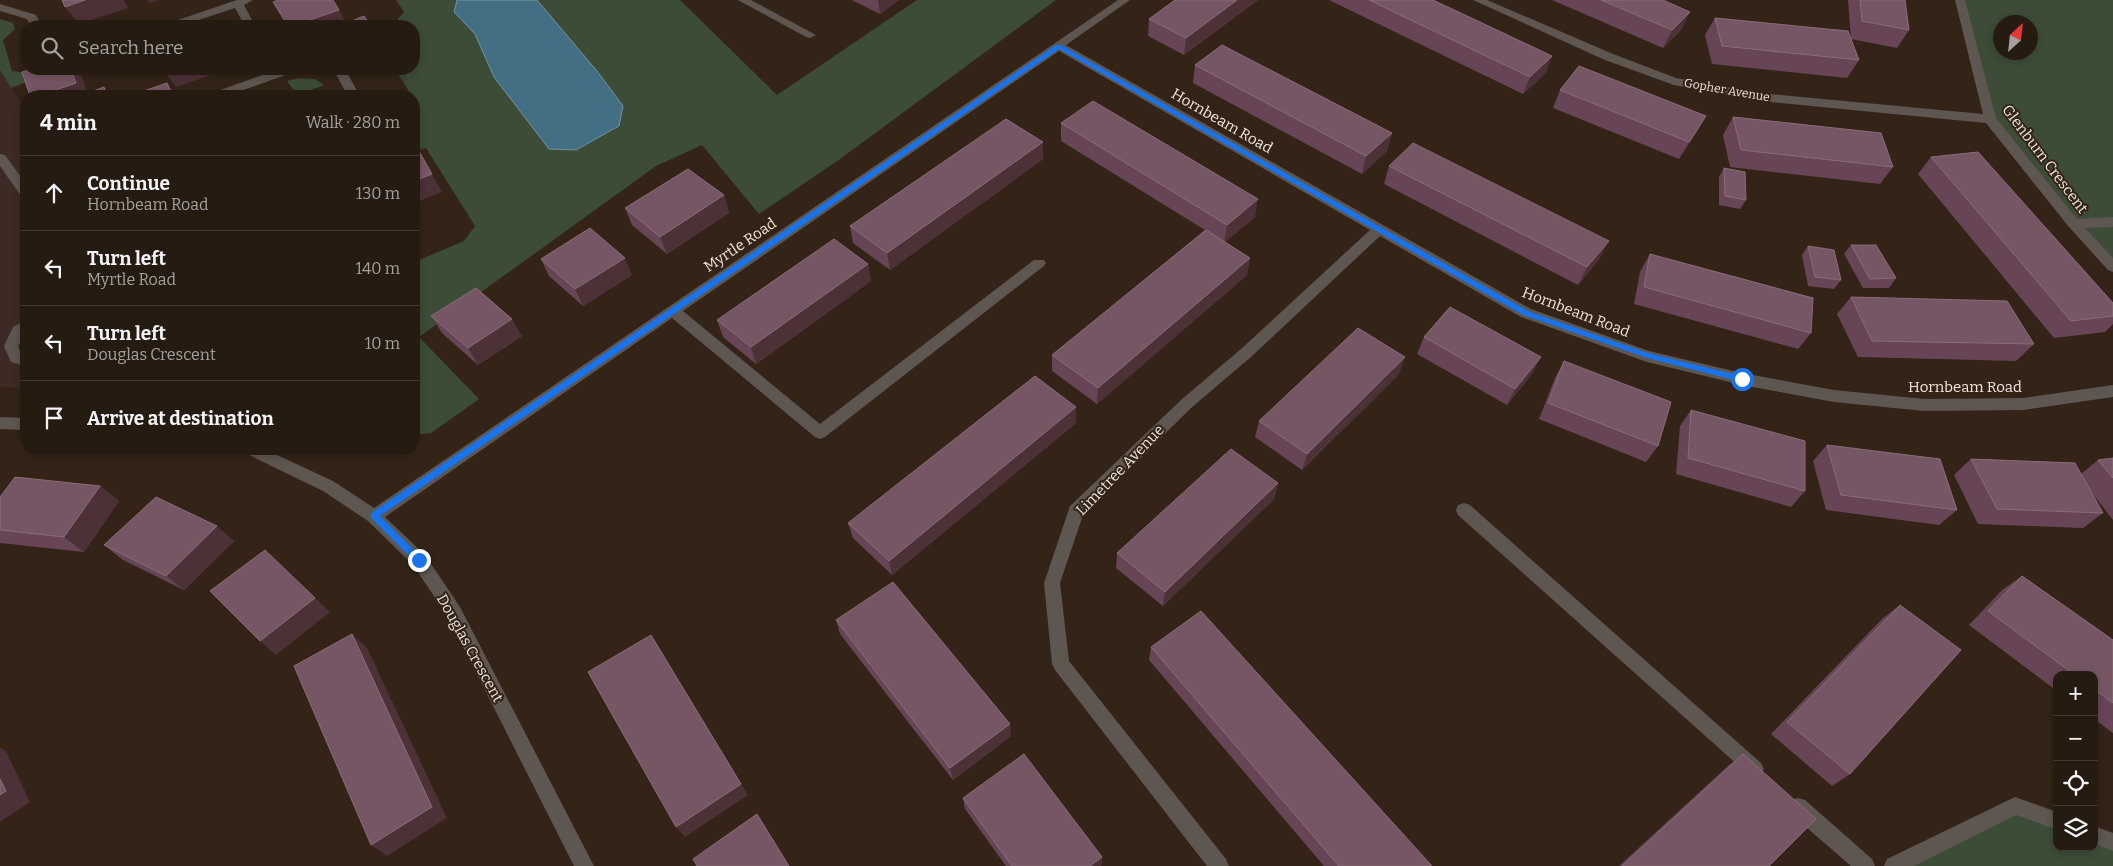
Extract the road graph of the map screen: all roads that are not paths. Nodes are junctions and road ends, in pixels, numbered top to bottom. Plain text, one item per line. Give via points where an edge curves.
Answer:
1 (744, 0) edge
2 (1125, 0) edge
3 (1478, 0) edge
4 (1960, 0) edge
5 (243, 2) edge
6 (0, 7) edge
7 (33, 20) edge
8 (188, 20) edge
9 (248, 20) edge
10 (810, 34) dead end
11 (1059, 46) junction
12 (265, 75) edge
13 (342, 75) edge
14 (230, 90) edge
15 (351, 90) edge
16 (1990, 119) junction
17 (2, 158) dead end
18 (20, 184) edge
19 (2113, 222) edge
20 (2074, 224) junction
21 (1379, 229) junction
22 (1039, 262) dead end
23 (2113, 267) edge
24 (673, 311) junction
25 (20, 330) edge
26 (5, 348) edge
27 (20, 359) edge
28 (2113, 391) edge
29 (0, 423) edge
30 (20, 424) edge
31 (263, 455) edge
32 (1464, 510) dead end
33 (374, 516) junction
34 (1769, 781) edge
35 (1784, 794) edge
36 (2053, 820) edge
37 (2098, 836) edge
38 (2113, 842) edge
39 (584, 866) edge
40 (1219, 866) edge
41 (1865, 866) edge
42 (1894, 866) edge

1 - 10 street
2 - 11 street, Myrtle Road
3 - 16 street, Gopher Avenue via 1674,81 1760,96
4 - 16 street, Glenburn Crescent
5 - 8 street
5 - 9 street
6 - 7 street
11 - 21 street, Hornbeam Road
11 - 24 street, Myrtle Road
12 - 14 street
13 - 15 street
16 - 20 street, Glenburn Crescent
17 - 18 street
19 - 20 street
20 - 23 street, Glenburn Crescent
21 - 28 street, Hornbeam Road via 1526,313 1647,356 1742,379 1834,396 1924,405 2024,404
21 - 40 street, Limetree Avenue via 1246,353 1186,404 1076,511 1052,583 1061,664
22 - 24 street via 820,432
24 - 33 street, Myrtle Road
25 - 26 street
26 - 27 street
29 - 30 street
31 - 33 street, Douglas Crescent via 328,486
32 - 34 street
33 - 39 street, Douglas Crescent via 419,560 454,612
35 - 41 street
36 - 42 street via 2015,806
37 - 38 street

